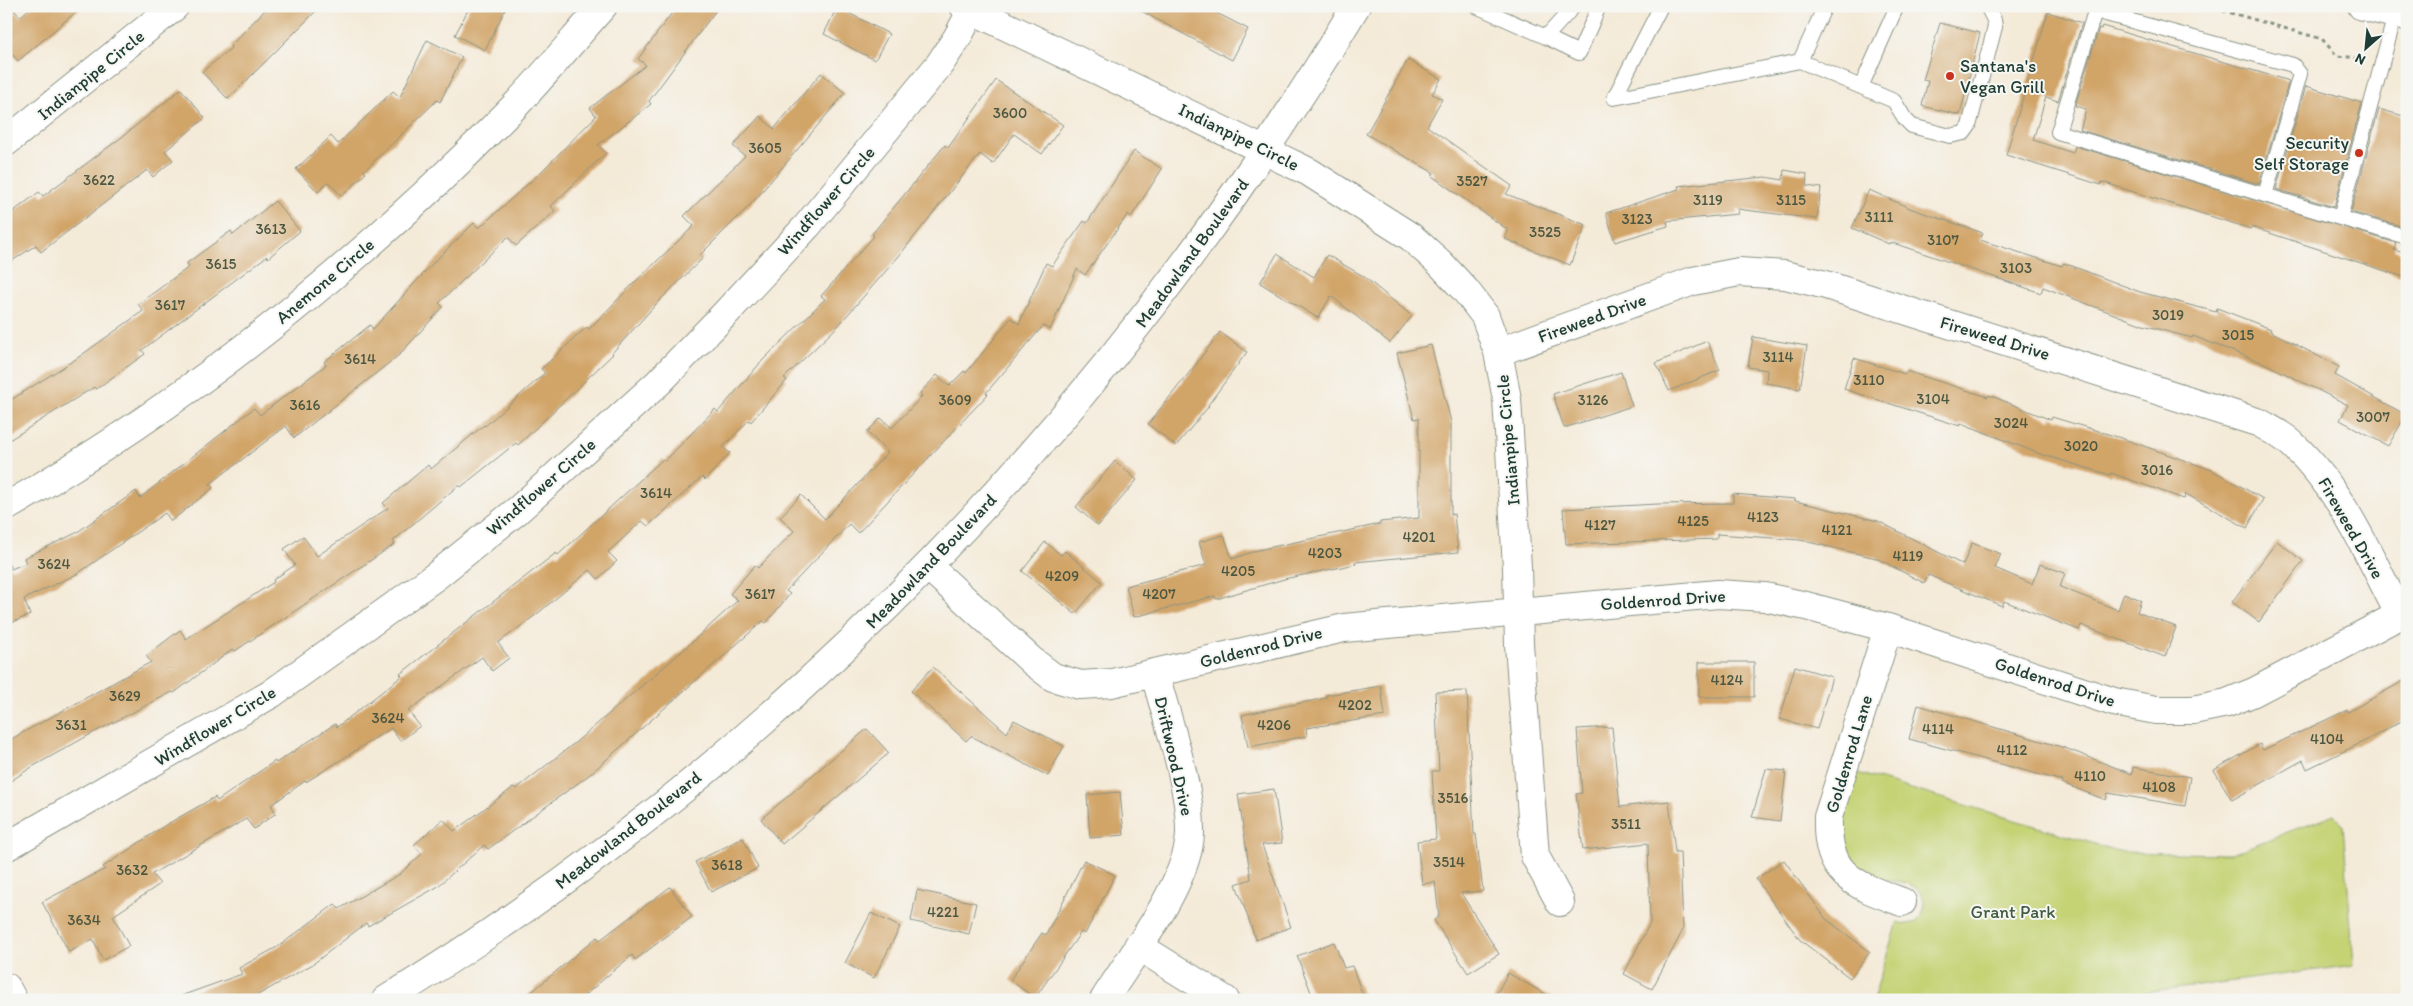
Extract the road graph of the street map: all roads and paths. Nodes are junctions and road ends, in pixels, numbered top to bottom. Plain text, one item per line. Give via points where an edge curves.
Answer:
1 (175, 6) edge
2 (602, 6) edge
3 (1356, 6) edge
4 (1476, 6) edge
5 (1574, 6) edge
6 (1599, 6) edge
7 (1661, 6) edge
8 (1825, 6) edge
9 (1897, 6) edge
10 (1987, 6) edge
11 (2207, 6) edge
12 (2362, 6) edge
13 (968, 8) edge
14 (2401, 16) edge
15 (1546, 38) junction
16 (2360, 58) dead end
17 (1800, 61) junction
18 (1861, 87) junction
19 (6, 142) edge
20 (1266, 150) junction
21 (2265, 196) junction
22 (2340, 218) junction
23 (2407, 237) edge
24 (1498, 352) junction
25 (6, 507) edge
26 (929, 567) junction
27 (1518, 612) junction
28 (2404, 613) edge
29 (1888, 628) junction
30 (1155, 674) junction
31 (6, 847) edge
32 (1560, 902) dead end
33 (1902, 902) dead end
34 (1138, 946) junction
35 (6, 987) edge
36 (13, 1000) edge
37 (386, 1000) edge
38 (1104, 1000) edge
39 (1225, 1000) edge

1 - 19 street, Indianpipe Circle
2 - 25 street, Anemone Circle via 508,114 416,205 310,296 179,397
3 - 20 street, Meadowland Boulevard
4 - 15 lane
5 - 15 lane
6 - 15 lane via 1579,52
7 - 17 lane via 1614,98
8 - 17 lane
9 - 18 lane
10 - 18 lane via 1995,27 1969,126 1964,133 1950,136 1912,126 1894,100
11 - 16 path via 2322,39 2337,56
12 - 14 street
13 - 20 street, Indianpipe Circle
13 - 31 street, Windflower Circle via 957,38 939,65 807,226 659,382 518,510 405,599 271,694
14 - 22 lane
17 - 18 lane
20 - 24 street, Indianpipe Circle via 1309,172 1411,237 1441,264 1485,316
20 - 26 street, Meadowland Boulevard via 1156,305 1110,363 1014,476
21 - 21 lane via 2058,132 2095,11 2293,66 2300,74
21 - 22 lane
22 - 23 lane
24 - 27 street, Indianpipe Circle via 1507,399
24 - 28 street, Fireweed Drive via 1693,281 1738,272 1785,275 1826,285 2260,422 2291,442 2317,470
26 - 30 street, Goldenrod Drive via 1032,661 1054,677 1080,685 1112,683
26 - 37 street, Meadowland Boulevard via 765,720 657,810 497,928
27 - 29 street, Goldenrod Drive via 1718,594 1765,596
27 - 30 street, Goldenrod Drive via 1344,628
27 - 32 street, Indianpipe Circle via 1534,856
28 - 29 street, Goldenrod Drive via 2254,692 2227,703 2193,710 2156,710 2114,702
29 - 33 street, Goldenrod Lane via 1828,817 1828,837 1832,859 1850,880
30 - 34 street, Driftwood Drive via 1185,788 1190,834 1186,858 1176,882
34 - 38 street, Driftwood Drive
34 - 39 street
35 - 36 street

